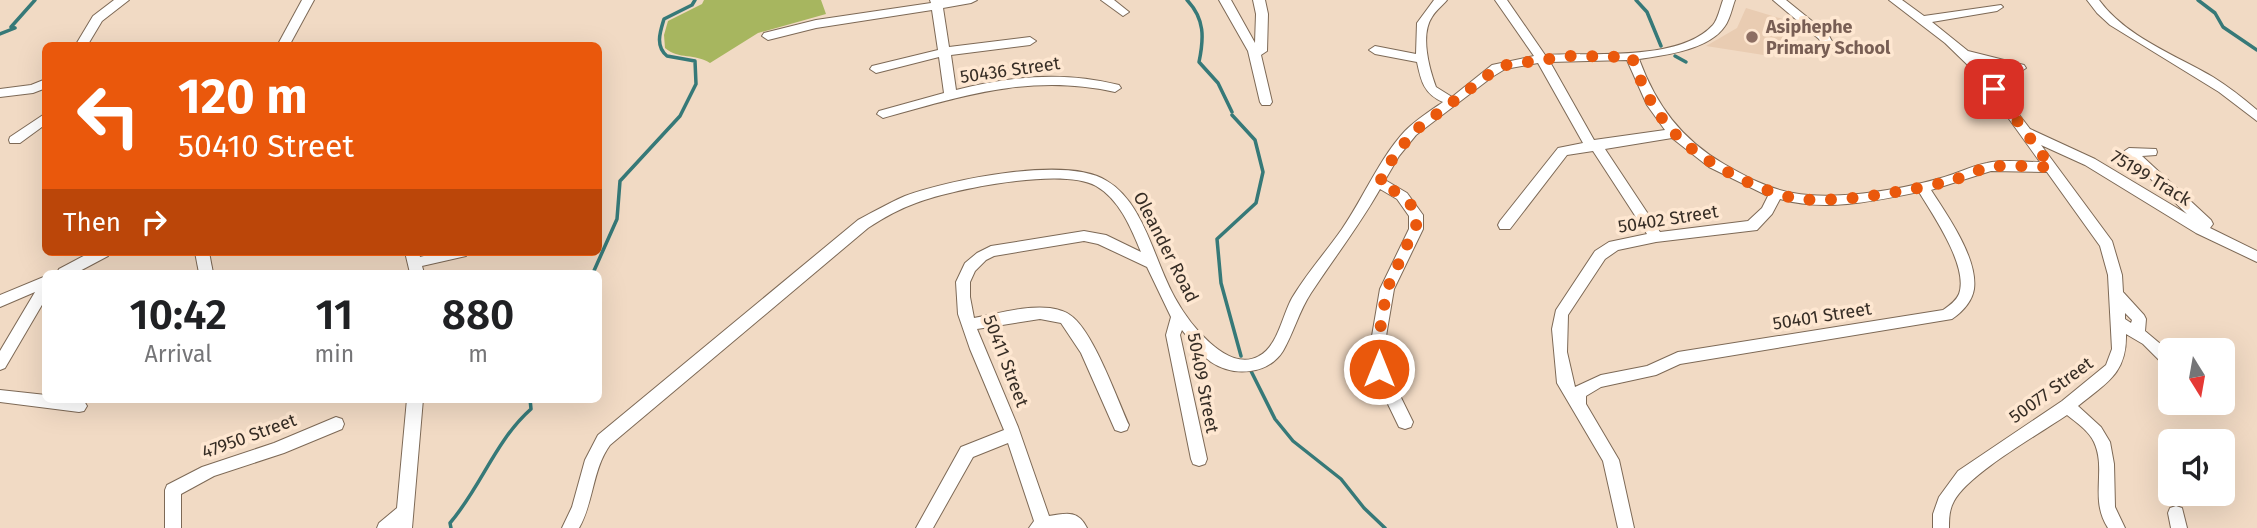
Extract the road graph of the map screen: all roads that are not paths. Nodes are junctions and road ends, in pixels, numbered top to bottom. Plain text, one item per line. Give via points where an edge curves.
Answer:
1 (124, 0) edge
2 (308, 0) edge
3 (971, 0) edge
4 (1107, 0) edge
5 (1225, 0) edge
6 (1259, 0) edge
7 (1441, 0) edge
8 (1501, 0) edge
9 (1728, 0) edge
10 (1779, 0) edge
11 (1895, 0) edge
12 (935, 2) edge
13 (2096, 5) edge
14 (1997, 7) dead end
15 (1124, 12) dead end
16 (1923, 20) junction
17 (768, 36) dead end
18 (1030, 41) dead end
19 (83, 42) edge
20 (285, 42) edge
21 (1828, 46) dead end
22 (1375, 50) dead end
23 (1257, 51) junction
24 (943, 52) junction
25 (1963, 53) junction
26 (1632, 57) junction
27 (1423, 59) junction
28 (1542, 59) junction
29 (2020, 68) dead end
30 (876, 69) dead end
31 (42, 85) edge
32 (1115, 88) dead end
33 (33, 89) junction
34 (0, 93) edge
35 (42, 93) edge
36 (951, 96) junction
37 (1266, 102) dead end
38 (1452, 102) junction
39 (883, 114) dead end
40 (2257, 117) edge
41 (42, 120) edge
42 (1673, 133) junction
43 (2026, 133) junction
44 (15, 140) dead end
45 (1593, 144) junction
46 (2151, 152) dead end
47 (2051, 167) junction
48 (1379, 183) junction
49 (1923, 187) junction
50 (1776, 194) junction
51 (1505, 225) dead end
52 (1656, 237) junction
53 (2228, 244) junction
54 (96, 256) edge
55 (444, 256) edge
56 (2257, 257) edge
57 (415, 263) edge
58 (1151, 263) junction
59 (70, 270) edge
60 (42, 285) edge
61 (42, 290) edge
62 (2117, 295) junction
63 (0, 301) edge
64 (1179, 315) junction
65 (2118, 322) junction
66 (970, 324) junction
67 (2137, 333) junction
68 (2158, 351) edge
69 (0, 363) edge
70 (0, 396) edge
71 (42, 401) edge
72 (55, 403) edge
73 (415, 403) edge
74 (79, 406) dead end
75 (2067, 406) junction
76 (1578, 407) junction
77 (1405, 422) dead end
78 (336, 424) dead end
79 (1121, 425) dead end
80 (1012, 434) junction
81 (1199, 459) dead end
82 (405, 520) edge
83 (1040, 526) edge
84 (173, 528) edge
85 (385, 528) edge
86 (570, 528) edge
87 (924, 528) edge
88 (1079, 528) edge
89 (1626, 528) edge
90 (1941, 528) edge
91 (2117, 528) edge

1 - 19 street via 96,18
2 - 20 street
3 - 12 street
4 - 15 street
5 - 23 street
6 - 23 street via 1262,14
7 - 27 street via 1422,26
8 - 28 street
9 - 26 street, Oleander Road via 1720,24 1700,40 1666,53
10 - 21 street via 1824,37
11 - 16 street, 50077 Street
12 - 17 street
12 - 24 street
13 - 40 street via 2162,54 2225,90
14 - 16 street
16 - 25 street, 50077 Street
18 - 24 street
22 - 27 street
23 - 37 street
24 - 30 street
24 - 36 street
25 - 29 street
25 - 43 street, 50077 Street
26 - 28 street, Oleander Road
26 - 42 street via 1649,101
27 - 38 street via 1431,89
28 - 38 street, Oleander Road via 1500,66
28 - 45 street
31 - 33 street
32 - 36 street, 50436 Street via 1055,79
33 - 34 street
33 - 35 street
36 - 39 street, 50436 Street
38 - 48 street, Oleander Road via 1413,132
41 - 44 street
42 - 45 street
42 - 50 street via 1723,170
43 - 47 street, 50077 Street
43 - 53 street, 75199 Track via 2090,162
45 - 51 street via 1557,155
45 - 52 street
46 - 53 street via 2129,151
47 - 49 street via 1988,167
47 - 62 street, 50077 Street via 2107,245
48 - 64 street, Oleander Road via 1299,300 1278,350 1266,361 1247,366 1223,362 1212,356
48 - 77 street via 1402,196 1416,215 1416,229 1387,289 1378,342 1379,369
49 - 50 street via 1807,200
49 - 76 street, 50401 Street via 1966,270 1967,292 1947,315 1678,358 1652,371 1583,388 1578,393
50 - 52 street, 50402 Street via 1752,226
52 - 76 street, 50402 Street via 1604,252 1561,314 1563,373
53 - 56 street, 75199 Track
54 - 59 street
55 - 57 street
58 - 64 street, Oleander Road
58 - 66 street, 50411 Street via 1101,239 1083,236 991,251 965,273
58 - 86 street, Oleander Road via 1124,201 1096,179 1074,173 939,190 894,204 863,224 604,440 594,454 580,513
60 - 63 street
61 - 69 street
62 - 65 street, 50077 Street
62 - 67 street via 2139,319
64 - 81 street, 50409 Street via 1173,335
65 - 67 street
65 - 75 street, 50077 Street via 2119,349 2112,369
66 - 79 street via 1040,313 1066,319 1077,332
66 - 80 street, 50411 Street
67 - 68 street
70 - 71 street
72 - 74 street
73 - 82 street
75 - 90 street, 50077 Street via 1964,476 1947,497
75 - 91 street via 2103,443 2105,508
76 - 89 street, 50402 Street via 1611,460
78 - 84 street, 47950 Street via 227,462 185,482 173,490
80 - 83 street, 50411 Street
80 - 87 street via 967,452
82 - 85 street
83 - 88 street via 1072,520

